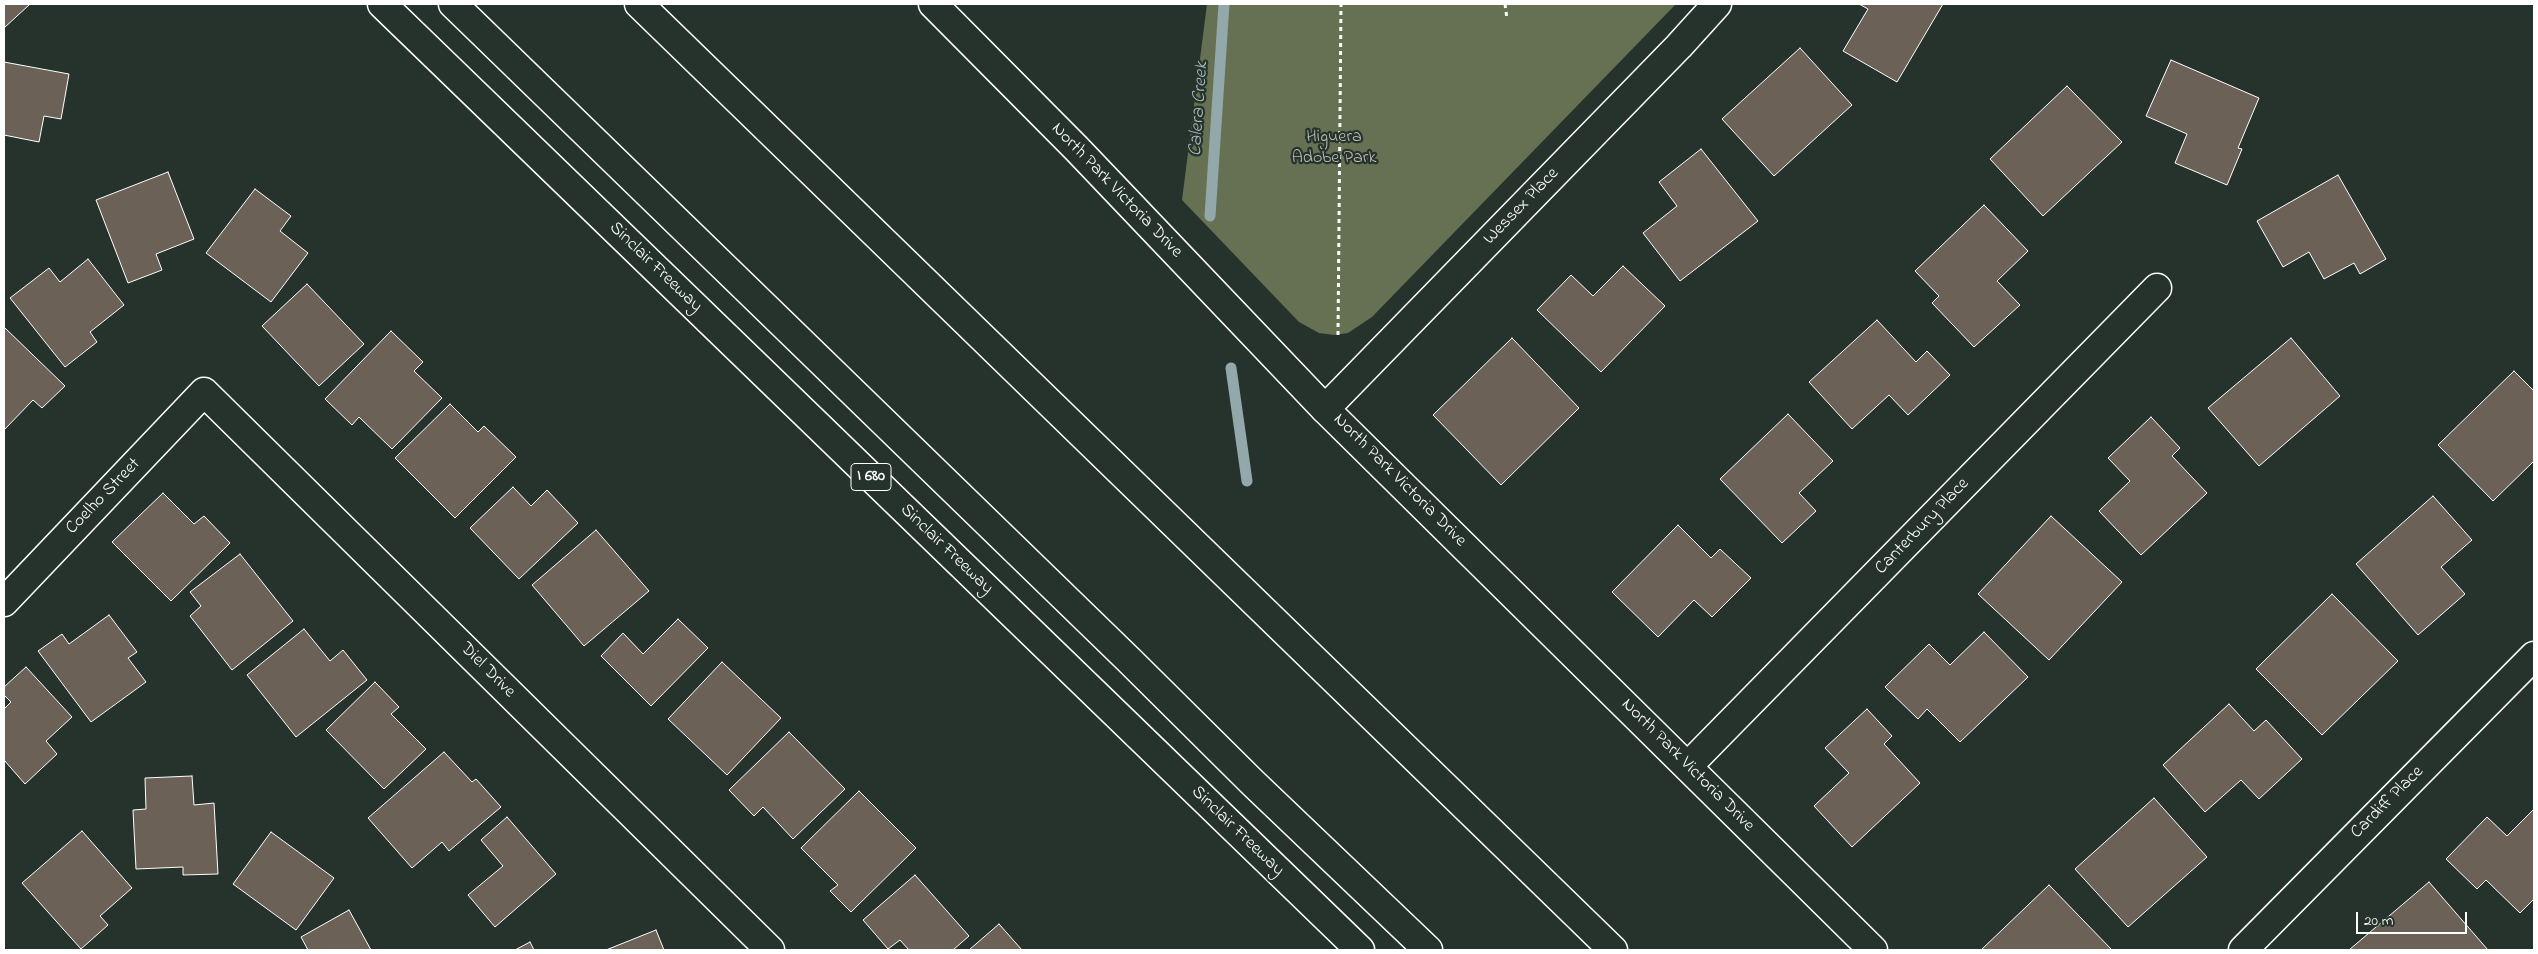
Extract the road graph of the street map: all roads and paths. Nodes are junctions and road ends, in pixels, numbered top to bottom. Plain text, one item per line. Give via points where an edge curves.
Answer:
1 (382, 4) edge
2 (453, 4) edge
3 (639, 4) edge
4 (933, 4) edge
5 (1341, 4) edge
6 (1505, 4) edge
7 (1718, 4) edge
8 (1507, 19) dead end
9 (2157, 288) dead end
10 (1338, 335) dead end
11 (204, 392) joint
12 (1325, 409) junction
13 (4, 602) edge
14 (2534, 656) edge
15 (1688, 766) junction
16 (770, 950) edge
17 (1360, 950) edge
18 (1428, 950) edge
19 (1613, 950) edge
20 (1873, 950) edge
21 (2242, 950) edge

1 - 17 main road, Sinclair Freeway / I 680
2 - 18 main road, I 680
3 - 19 main road
4 - 12 main road, North Park Victoria Drive via 1077,149
5 - 10 path
6 - 8 path
7 - 12 main road, Wessex Place
9 - 15 main road, Canterbury Place
11 - 13 main road, Coelho Street
11 - 16 main road, Diel Drive
12 - 15 main road, North Park Victoria Drive
14 - 21 main road, Cardiff Place
15 - 20 main road, North Park Victoria Drive

